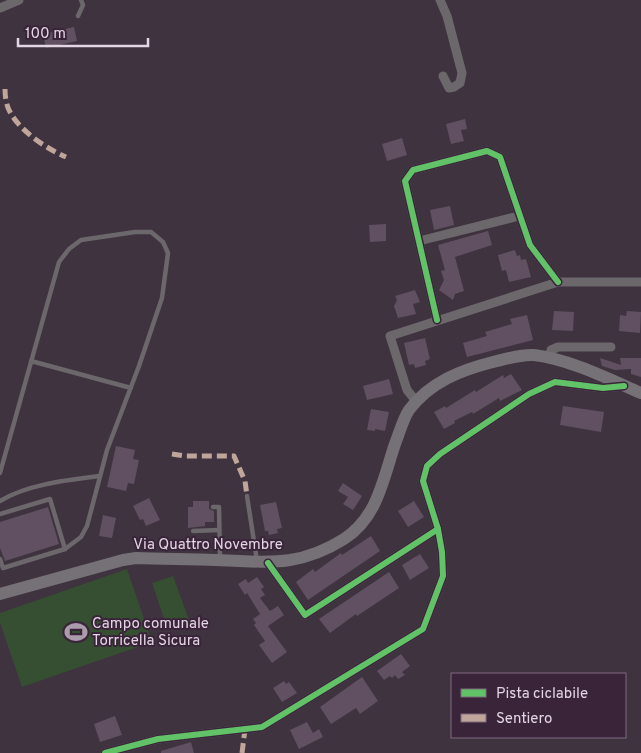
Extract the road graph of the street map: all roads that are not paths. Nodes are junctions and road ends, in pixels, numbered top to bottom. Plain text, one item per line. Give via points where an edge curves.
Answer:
1 (18, 0) edge
2 (80, 0) edge
3 (440, 0) edge
4 (0, 8) edge
5 (78, 16) dead end
6 (443, 76) dead end
7 (519, 216) junction
8 (419, 241) junction
9 (558, 282) junction
10 (641, 282) edge
11 (437, 320) junction
12 (611, 347) dead end
13 (549, 358) junction
14 (31, 361) junction
15 (624, 386) junction
16 (131, 388) junction
17 (641, 394) edge
18 (417, 402) junction
19 (0, 473) edge
20 (100, 476) junction
21 (247, 496) dead end
22 (0, 501) edge
23 (213, 507) dead end
24 (0, 514) edge
25 (438, 529) junction
26 (220, 530) junction
27 (193, 531) dead end
28 (65, 549) junction
29 (0, 559) edge
30 (220, 560) junction
31 (262, 563) junction
32 (0, 594) edge
33 (105, 753) edge

1 - 4 street
2 - 5 lane via 83,5
3 - 6 street via 462,73 460,83 454,88 448,88
7 - 8 street
7 - 8 street via 500,157 486,151 413,170 405,181
7 - 9 street via 530,245
8 - 11 street
9 - 10 street
9 - 11 street
11 - 18 street via 390,336 407,390
12 - 13 street via 558,347 551,350
13 - 15 main road, Via Quattro Novembre
13 - 18 main road, Via Quattro Novembre via 532,355 512,358 455,373 430,388
14 - 16 lane
14 - 16 lane via 59,262 69,249 81,240 151,232 163,242 168,253 167,273 162,298
14 - 19 lane
15 - 17 main road, Via Quattro Novembre
15 - 25 street via 603,388 555,382 529,394 440,454 427,466 423,481
16 - 20 lane
18 - 31 main road, Via Quattro Novembre via 408,410 377,498 358,526 346,538 311,555 290,561
20 - 22 lane via 60,480
20 - 28 lane via 87,526 81,537
21 - 31 lane
23 - 26 lane via 219,507
24 - 28 lane via 50,499
25 - 31 street via 305,615
25 - 33 street via 442,576 423,629 262,727 158,739
26 - 27 lane
26 - 30 lane
28 - 29 lane via 3,568
30 - 31 main road, Via Quattro Novembre
30 - 32 main road, Via Quattro Novembre via 123,560

